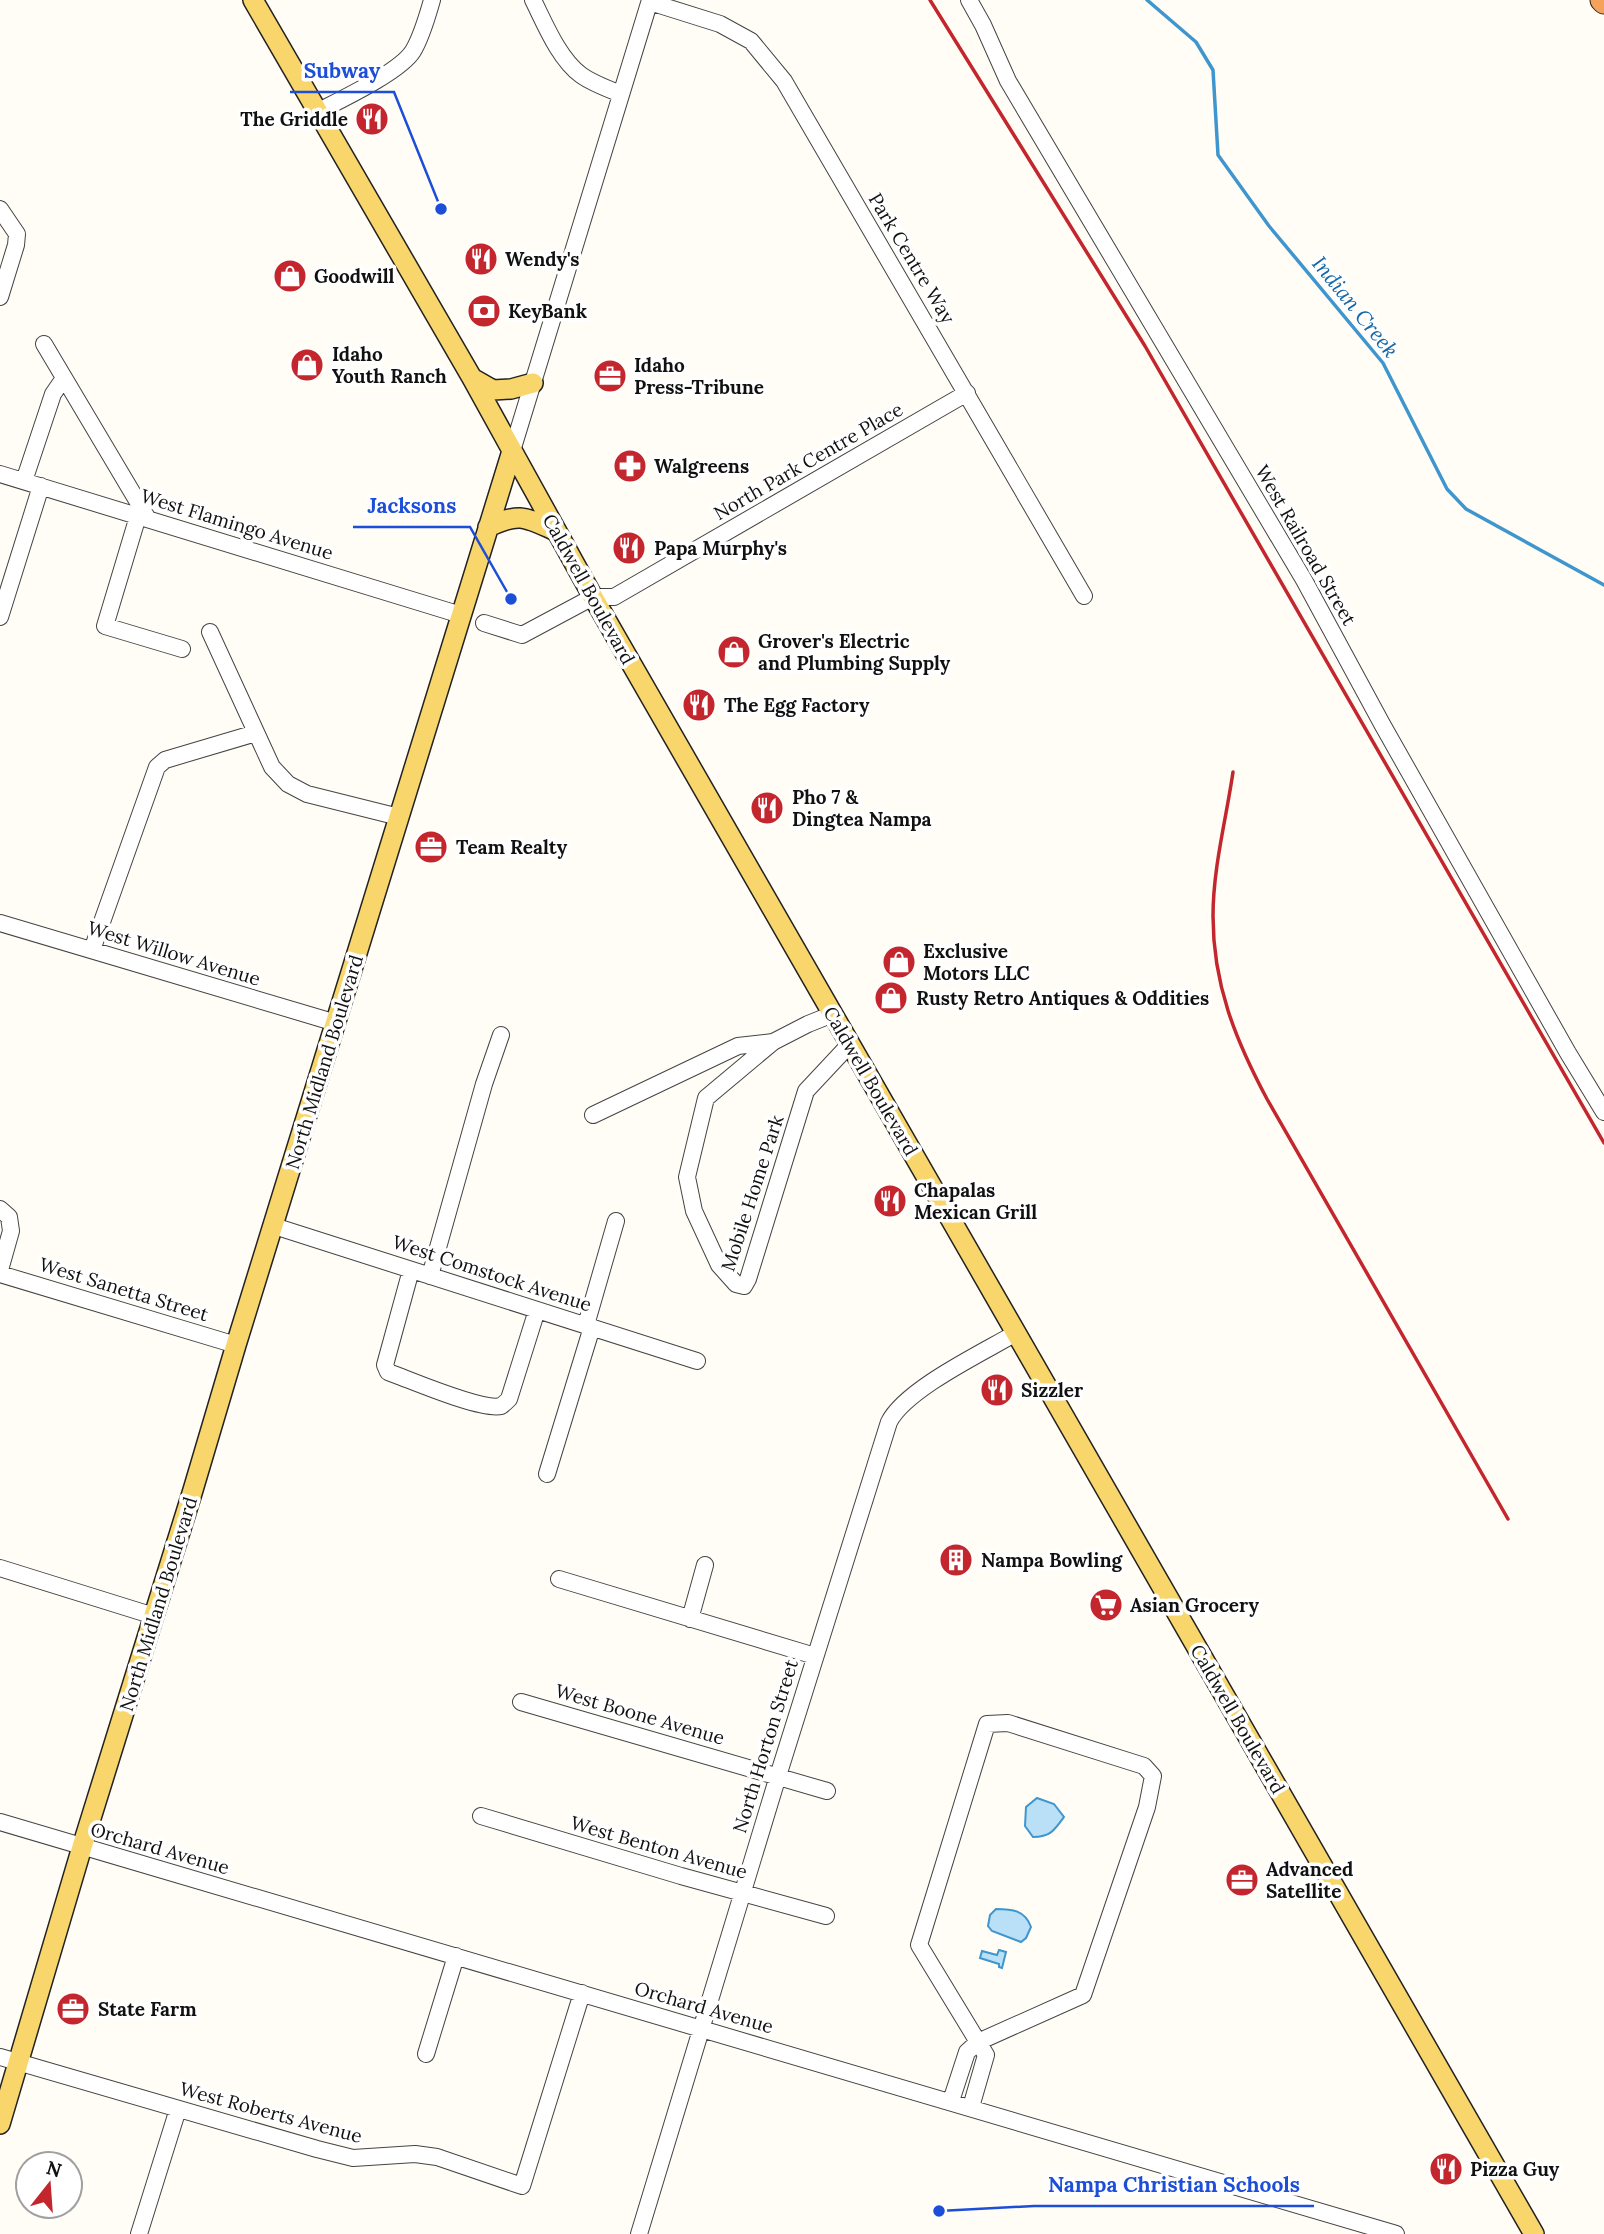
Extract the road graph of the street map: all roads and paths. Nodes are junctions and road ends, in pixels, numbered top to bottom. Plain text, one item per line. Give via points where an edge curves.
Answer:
1 (253, 0) edge
2 (432, 0) edge
3 (534, 0) edge
4 (969, 0) edge
5 (650, 1) edge
6 (621, 94) junction
7 (317, 112) junction
8 (0, 209) edge
9 (0, 297) edge
10 (44, 344) dead end
11 (64, 378) junction
12 (472, 378) junction
13 (533, 383) junction
14 (967, 393) junction
15 (512, 451) junction
16 (0, 474) edge
17 (24, 481) junction
18 (41, 486) junction
19 (143, 517) junction
20 (488, 527) junction
21 (556, 531) junction
22 (1084, 596) dead end
23 (593, 597) junction
24 (461, 615) junction
25 (0, 617) edge
26 (484, 623) dead end
27 (210, 632) dead end
28 (181, 649) dead end
29 (256, 733) junction
30 (399, 817) junction
31 (0, 923) edge
32 (92, 950) junction
33 (833, 1014) junction
34 (336, 1023) junction
35 (501, 1034) dead end
36 (773, 1042) junction
37 (850, 1044) junction
38 (1604, 1112) edge
39 (593, 1115) dead end
40 (0, 1209) edge
41 (616, 1221) dead end
42 (274, 1226) junction
43 (411, 1270) junction
44 (0, 1272) edge
45 (430, 1276) junction
46 (537, 1310) junction
47 (589, 1326) junction
48 (1016, 1333) junction
49 (236, 1345) junction
50 (697, 1361) dead end
51 (547, 1474) dead end
52 (705, 1564) dead end
53 (0, 1568) edge
54 (559, 1579) dead end
55 (154, 1616) junction
56 (690, 1619) junction
57 (815, 1656) junction
58 (522, 1702) dead end
59 (778, 1776) junction
60 (827, 1791) dead end
61 (481, 1816) dead end
62 (0, 1822) edge
63 (82, 1847) junction
64 (742, 1893) junction
65 (826, 1916) dead end
66 (456, 1956) junction
67 (582, 1993) junction
68 (700, 2028) junction
69 (978, 2042) junction
70 (426, 2054) dead end
71 (9, 2060) edge
72 (951, 2101) junction
73 (971, 2107) junction
74 (178, 2109) junction
75 (0, 2124) edge
76 (139, 2234) edge
77 (639, 2234) edge
78 (1396, 2234) edge
79 (1534, 2234) edge

1 - 7 main road, Caldwell Boulevard
2 - 7 street via 412,54
3 - 6 street via 549,33 580,74
4 - 38 street, West Railroad Street via 1008,81 1304,580
5 - 6 street, North Midland Boulevard
5 - 14 street, Park Centre Way via 720,24 751,41 777,72
6 - 13 street, North Midland Boulevard
7 - 12 main road, Caldwell Boulevard
8 - 9 street via 17,234
10 - 11 street
11 - 17 street via 53,394
11 - 19 street
12 - 13 main road via 493,390
12 - 15 main road, Caldwell Boulevard
13 - 15 street, North Midland Boulevard
14 - 22 street, Park Centre Way
14 - 23 street, North Park Centre Place via 614,597
15 - 20 main road, North Midland Boulevard
15 - 21 main road, Caldwell Boulevard
16 - 17 street, West Flamingo Avenue
17 - 18 street, West Flamingo Avenue
18 - 19 street, West Flamingo Avenue
18 - 25 street
19 - 24 street, West Flamingo Avenue
19 - 28 street via 105,626
20 - 21 main road via 514,517
20 - 24 main road, North Midland Boulevard
21 - 23 main road, Caldwell Boulevard
23 - 26 street, North Park Centre Place via 522,635
23 - 33 main road, Caldwell Boulevard
24 - 30 main road, North Midland Boulevard
27 - 29 street
29 - 30 street via 272,767 288,785
29 - 32 street via 165,760 157,767
30 - 34 main road, North Midland Boulevard
31 - 32 street, West Willow Avenue
32 - 34 street, West Willow Avenue
33 - 36 street, Mobile Home Park
33 - 37 main road, Caldwell Boulevard
34 - 42 main road, North Midland Boulevard
35 - 45 street
36 - 37 street, Mobile Home Park via 706,1098 687,1177 694,1211 719,1265 736,1284 744,1286 806,1091
36 - 39 street, Mobile Home Park via 738,1046
37 - 48 main road, Caldwell Boulevard
40 - 44 street via 9,1217 11,1231
41 - 47 street
42 - 43 street, West Comstock Avenue
42 - 49 main road, North Midland Boulevard
43 - 45 street, West Comstock Avenue
43 - 46 street via 385,1365 388,1372 470,1401 494,1406 509,1399
44 - 49 street, West Sanetta Street
45 - 46 street, West Comstock Avenue
46 - 47 street, West Comstock Avenue
47 - 50 street, West Comstock Avenue
47 - 51 street
48 - 57 street, North Horton Street via 916,1393 892,1416
48 - 79 main road, Caldwell Boulevard
49 - 55 main road, North Midland Boulevard
52 - 56 street
53 - 55 street
54 - 56 street
55 - 63 main road, North Midland Boulevard
56 - 57 street
57 - 59 street, North Horton Street
58 - 59 street, West Boone Avenue
59 - 60 street, West Boone Avenue
59 - 64 street, North Horton Street
61 - 64 street, West Benton Avenue
62 - 63 street, Orchard Avenue
63 - 66 street, Orchard Avenue
63 - 71 main road, North Midland Boulevard
64 - 65 street, West Benton Avenue
64 - 68 street, North Horton Street
66 - 67 street, Orchard Avenue
66 - 70 street
67 - 68 street, Orchard Avenue
67 - 74 street, West Roberts Avenue via 522,2186 437,2157 353,2158
68 - 72 street, Orchard Avenue
68 - 77 street, North Horton Street
69 - 69 street via 919,1945 987,1724 1008,1723 1144,1766 1153,1776 1149,1801 1083,1995
69 - 72 street via 967,2052
69 - 73 street via 986,2055
71 - 74 street, West Roberts Avenue
71 - 75 main road, North Midland Boulevard
72 - 73 street, Orchard Avenue
73 - 78 street, Orchard Avenue
74 - 76 street

